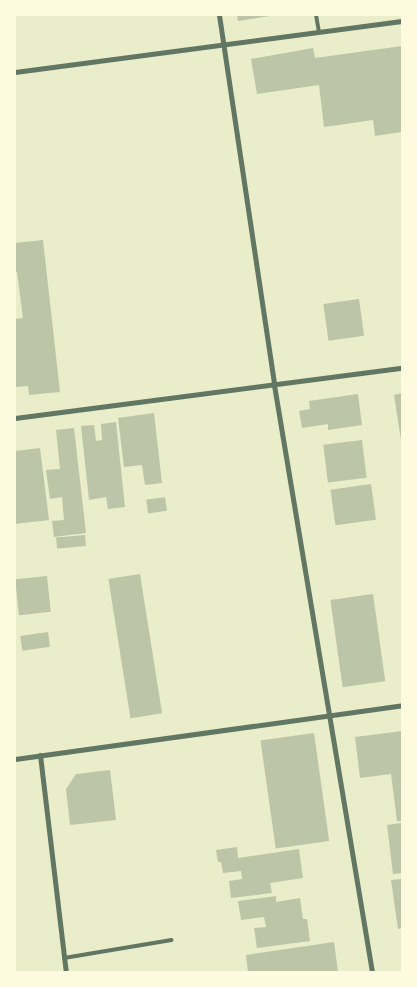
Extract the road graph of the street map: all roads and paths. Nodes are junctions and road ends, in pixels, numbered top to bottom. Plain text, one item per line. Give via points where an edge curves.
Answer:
1 (219, 15) edge
2 (316, 15) edge
3 (402, 21) edge
4 (319, 32) junction
5 (224, 45) junction
6 (15, 72) edge
7 (402, 368) edge
8 (274, 386) junction
9 (15, 418) edge
10 (402, 705) edge
11 (330, 717) junction
12 (40, 755) junction
13 (15, 758) edge
14 (171, 940) dead end
15 (64, 958) junction
16 (66, 972) edge
17 (372, 972) edge

1 - 5 street
2 - 4 lane
3 - 4 street
4 - 5 street
5 - 6 street
5 - 8 street
7 - 8 street
8 - 9 street
8 - 11 street
10 - 11 street
11 - 12 street
11 - 17 street
12 - 13 street
12 - 15 street
14 - 15 lane
15 - 16 street

